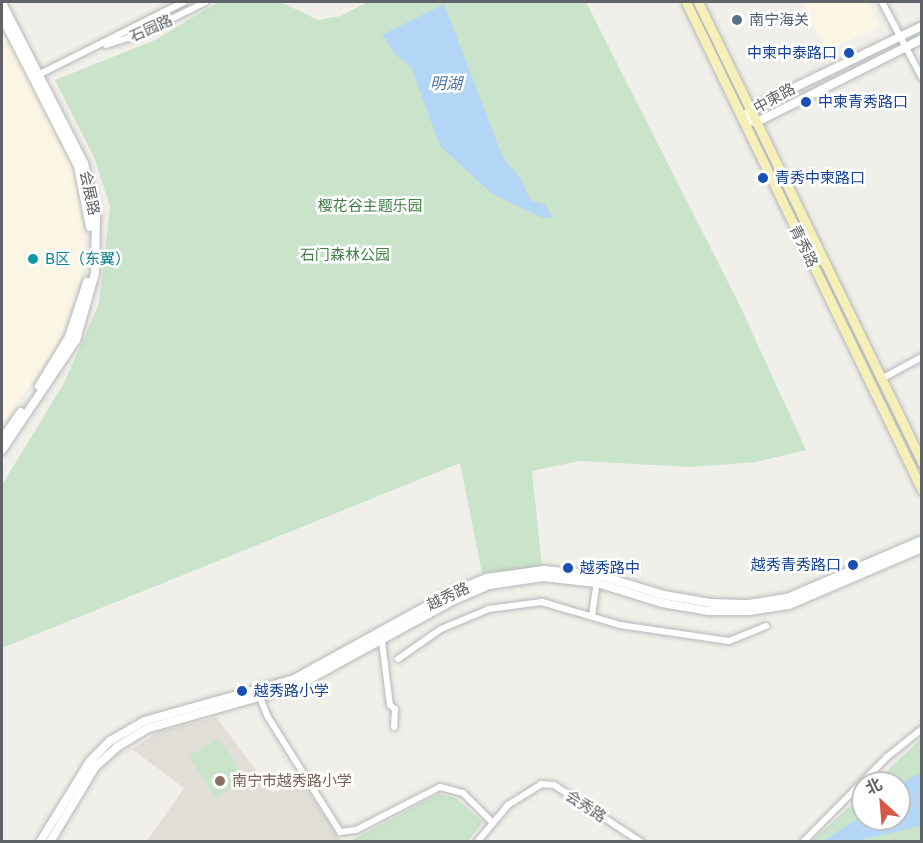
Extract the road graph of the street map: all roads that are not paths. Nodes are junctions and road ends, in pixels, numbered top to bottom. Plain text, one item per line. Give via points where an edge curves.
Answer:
1 (184, 2) edge
2 (206, 2) edge
3 (687, 2) edge
4 (698, 2) edge
5 (882, 2) edge
6 (2, 3) edge
7 (2, 17) edge
8 (921, 26) edge
9 (900, 35) junction
10 (921, 39) edge
11 (906, 46) junction
12 (94, 49) junction
13 (38, 75) junction
14 (921, 78) edge
15 (750, 109) junction
16 (743, 120) junction
17 (757, 122) junction
18 (921, 357) edge
19 (883, 378) junction
20 (2, 438) edge
21 (2, 450) edge
22 (921, 462) edge
23 (921, 490) edge
24 (921, 540) edge
25 (921, 548) edge
26 (597, 579) junction
27 (592, 616) junction
28 (766, 626) dead end
29 (382, 640) junction
30 (398, 659) dead end
31 (259, 695) junction
32 (394, 727) dead end
33 (921, 729) edge
34 (493, 823) junction
35 (40, 842) edge
36 (50, 842) edge
37 (477, 842) edge
38 (642, 842) edge
39 (803, 842) edge

1 - 12 street, 石园路
2 - 12 street, 石园路 via 140,34
3 - 16 main road, 青秀路
4 - 15 main road, 青秀路
5 - 9 street
6 - 13 main road, 会展路
7 - 20 main road, 会展路 via 78,166 91,215 90,273 69,337
8 - 9 main road, 中柬路
9 - 11 street
9 - 15 main road, 中柬路
10 - 11 main road, 中柬路
11 - 14 street
11 - 17 main road, 中柬路
12 - 13 street, 石园路
13 - 21 main road, 会展路 via 84,162 96,214 95,273 76,340
15 - 16 main road, 中柬路
15 - 17 main road, 青秀路
16 - 17 main road, 中柬路
16 - 23 main road, 青秀路
17 - 19 main road, 青秀路
18 - 19 street
19 - 22 main road, 青秀路
24 - 26 main road, 越秀路 via 787,598 750,604 664,596
25 - 26 main road, 越秀路 via 789,605 749,611 709,611 662,603
26 - 27 street
26 - 29 main road, 越秀路 via 543,577 489,585
26 - 31 main road, 越秀路 via 543,570 487,578 435,601 325,665
27 - 28 street via 620,625 729,641
27 - 30 street via 542,602 489,609 441,628
29 - 31 main road, 越秀路 via 327,672
29 - 32 street via 390,705 395,709
31 - 34 street via 326,815 340,831 356,830 440,787 463,793
31 - 35 main road, 越秀路 via 144,721 110,741 68,791
31 - 36 main road, 越秀路 via 149,728 117,747 95,767
33 - 39 street via 887,757
34 - 37 street, 会秀路
34 - 38 street, 会秀路 via 527,791 541,784 554,785

